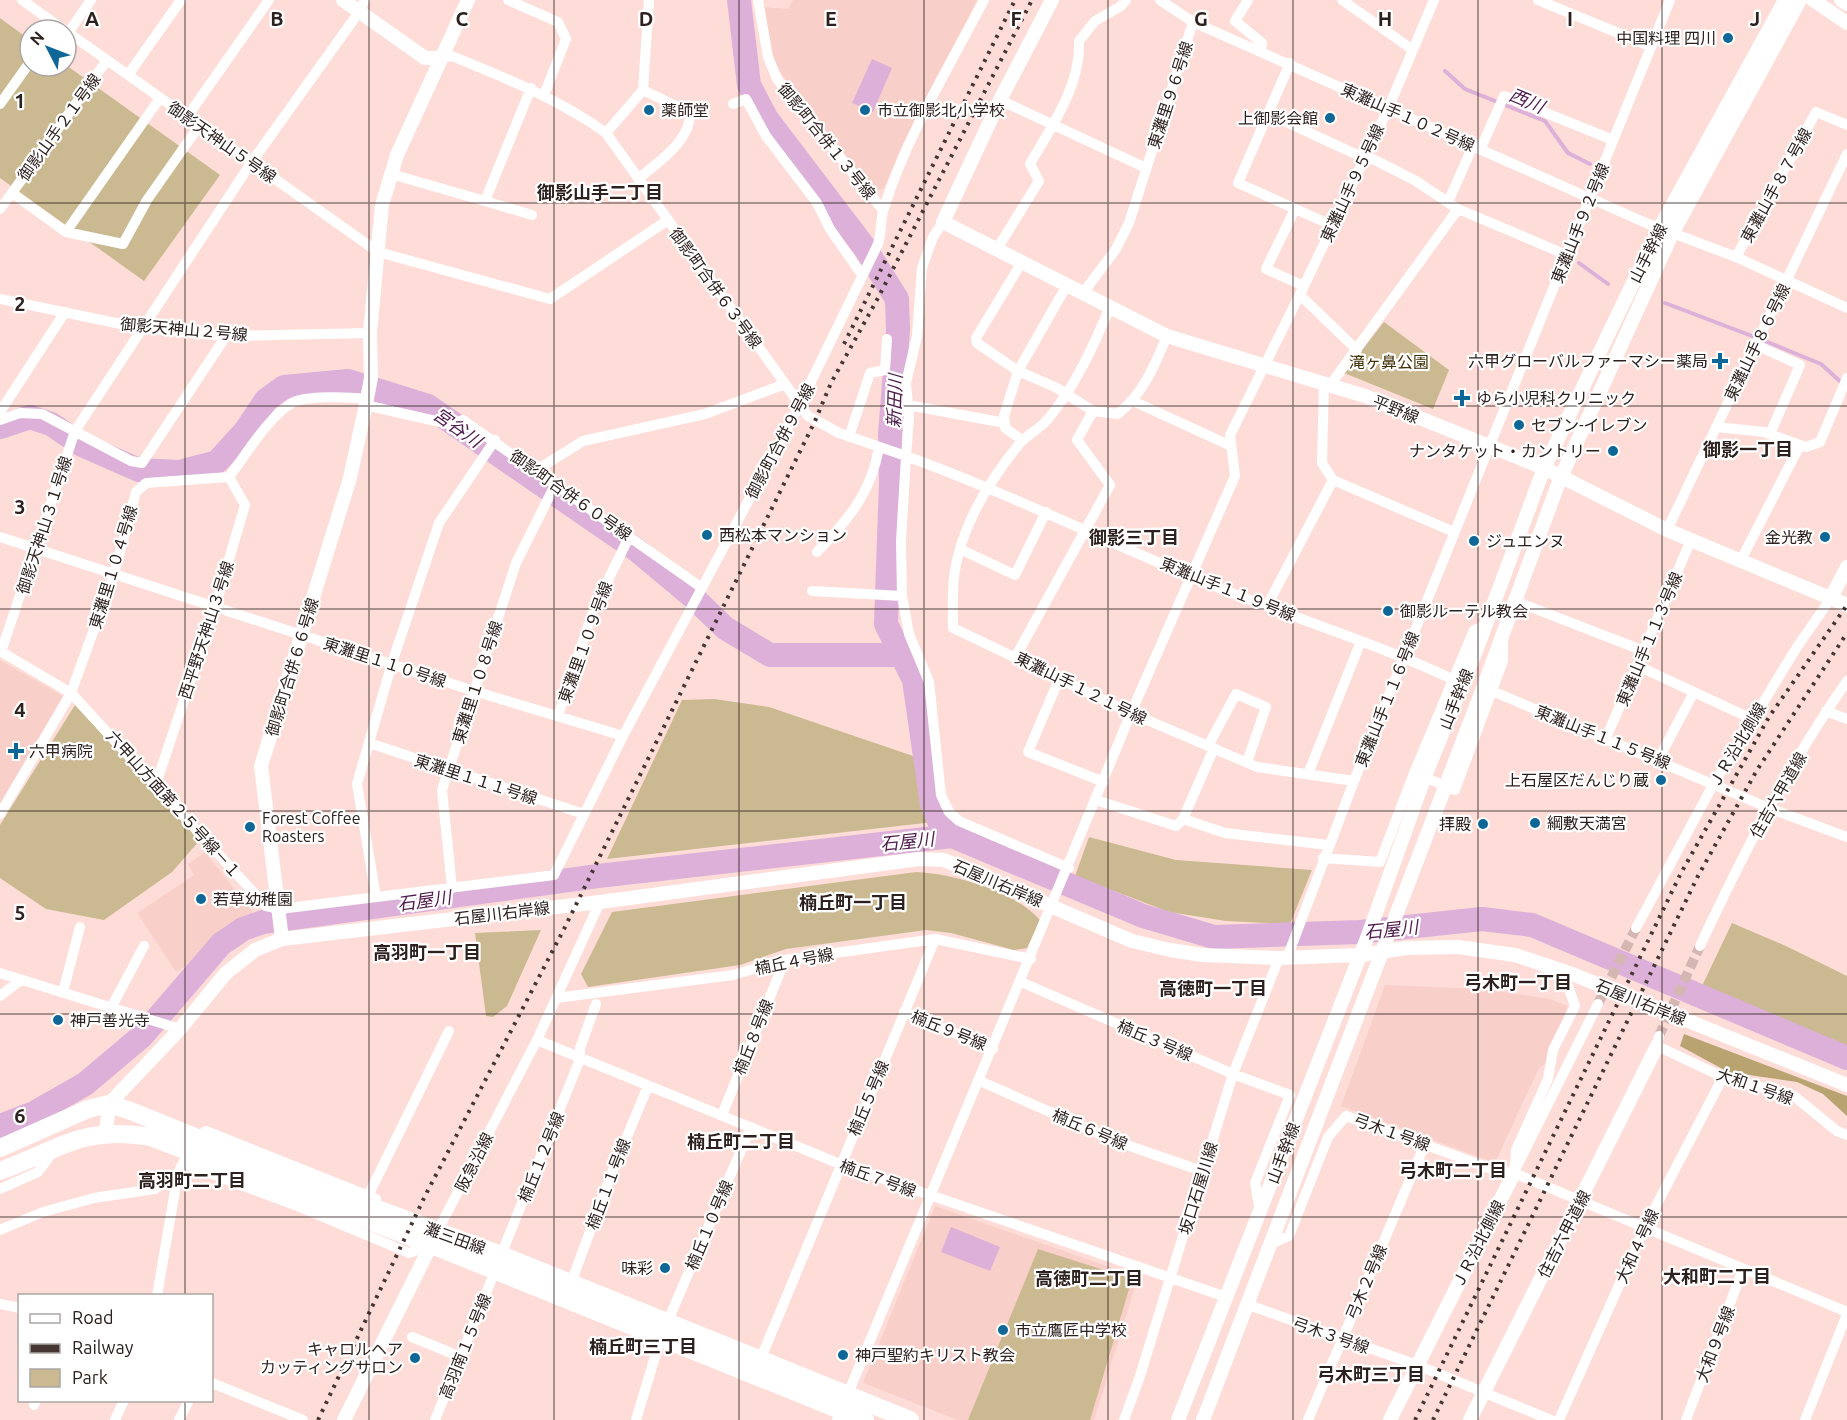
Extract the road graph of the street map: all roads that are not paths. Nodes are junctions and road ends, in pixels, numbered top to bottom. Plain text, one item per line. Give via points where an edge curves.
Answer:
1 (22, 0) edge
2 (91, 0) edge
3 (181, 0) edge
4 (269, 0) edge
5 (343, 0) edge
6 (468, 0) edge
7 (507, 0) edge
8 (649, 0) edge
9 (758, 0) edge
10 (984, 0) edge
11 (1052, 0) edge
12 (1126, 0) edge
13 (1160, 0) edge
14 (1248, 0) edge
15 (1342, 0) edge
16 (1434, 0) edge
17 (1538, 0) edge
18 (1670, 0) edge
19 (1785, 0) edge
20 (1800, 0) edge
21 (1813, 0) edge
22 (1841, 0) edge
23 (1847, 4) edge
24 (362, 6) edge
25 (45, 18) edge
26 (73, 18) edge
27 (1193, 22) junction
28 (1847, 23) edge
29 (78, 41) edge
30 (1650, 46) junction
31 (1261, 51) junction
32 (1413, 51) junction
33 (441, 58) junction
34 (107, 60) junction
35 (1290, 63) junction
36 (128, 75) junction
37 (19, 78) edge
38 (531, 88) junction
39 (643, 90) junction
40 (544, 95) junction
41 (160, 98) junction
42 (1000, 100) junction
43 (0, 104) edge
44 (733, 104) dead end
45 (1388, 109) junction
46 (1269, 114) junction
47 (187, 117) junction
48 (1052, 125) junction
49 (1847, 125) edge
50 (199, 126) junction
51 (606, 133) junction
52 (1613, 140) junction
53 (1477, 148) junction
54 (1364, 157) junction
55 (1846, 162) edge
56 (251, 163) junction
57 (1146, 168) junction
58 (391, 174) junction
59 (638, 179) junction
60 (12, 193) junction
61 (1590, 198) junction
62 (485, 201) junction
63 (1448, 202) junction
64 (0, 209) edge
65 (1295, 209) junction
66 (1458, 209) junction
67 (883, 210) junction
68 (532, 215) dead end
69 (668, 220) junction
70 (943, 222) junction
71 (1331, 225) junction
72 (66, 232) junction
73 (1666, 232) junction
74 (997, 249) junction
75 (378, 252) junction
76 (1568, 255) junction
77 (1736, 257) junction
78 (1022, 262) junction
79 (864, 272) junction
80 (1787, 281) junction
81 (1067, 285) junction
82 (1302, 290) junction
83 (1083, 293) junction
84 (0, 299) edge
85 (1110, 307) junction
86 (1847, 308) edge
87 (65, 312) junction
88 (141, 328) junction
89 (370, 333) junction
90 (226, 336) junction
91 (1167, 336) junction
92 (887, 339) dead end
93 (1756, 345) junction
94 (1357, 350) junction
95 (1267, 364) junction
96 (1018, 371) junction
97 (1847, 378) edge
98 (1328, 383) junction
99 (785, 384) junction
100 (1065, 395) junction
101 (1133, 401) junction
102 (366, 402) junction
103 (800, 404) junction
104 (908, 405) junction
105 (1093, 411) junction
106 (0, 412) edge
107 (808, 416) joint
108 (0, 420) edge
109 (1005, 423) junction
110 (1716, 427) junction
111 (75, 431) junction
112 (1770, 434) junction
113 (849, 436) junction
114 (1022, 440) junction
115 (495, 441) junction
116 (1800, 445) junction
117 (1231, 446) junction
118 (882, 447) junction
119 (1489, 447) junction
120 (903, 455) junction
121 (1544, 468) junction
122 (535, 471) junction
123 (229, 477) junction
124 (1560, 479) junction
125 (1333, 480) junction
126 (555, 485) junction
127 (988, 486) junction
128 (1046, 512) junction
129 (1084, 529) junction
130 (1667, 530) junction
131 (1454, 532) junction
132 (0, 537) edge
133 (629, 537) junction
134 (1691, 540) junction
135 (36, 549) junction
136 (960, 549) junction
137 (818, 552) dead end
138 (1740, 562) junction
139 (1847, 567) edge
140 (114, 574) junction
141 (1191, 577) junction
142 (812, 591) dead end
143 (700, 592) junction
144 (898, 596) junction
145 (1831, 598) junction
146 (1515, 601) junction
147 (1847, 605) edge
148 (1267, 606) junction
149 (215, 607) junction
150 (1485, 625) junction
151 (1503, 634) junction
152 (303, 635) junction
153 (1361, 641) junction
154 (1644, 651) junction
155 (0, 652) edge
156 (1016, 656) junction
157 (1405, 658) junction
158 (392, 663) junction
159 (1638, 666) junction
160 (1060, 677) junction
161 (1452, 679) junction
162 (1847, 681) edge
163 (474, 691) junction
164 (1492, 691) junction
165 (1694, 692) junction
166 (71, 693) junction
167 (1826, 711) junction
168 (1131, 713) junction
169 (558, 716) junction
170 (1847, 719) edge
171 (1752, 720) junction
172 (623, 736) junction
173 (1606, 738) junction
174 (369, 743) junction
175 (1211, 747) junction
176 (1658, 760) junction
177 (1247, 762) junction
178 (448, 769) junction
179 (1414, 773) junction
180 (1308, 774) junction
181 (1354, 780) junction
182 (1104, 782) junction
183 (1714, 783) junction
184 (156, 784) junction
185 (1096, 800) junction
186 (1769, 808) junction
187 (0, 814) edge
188 (584, 814) junction
189 (1183, 819) junction
190 (1847, 837) edge
191 (1328, 845) junction
192 (1323, 858) junction
193 (1068, 870) junction
194 (452, 888) junction
195 (376, 897) junction
196 (600, 902) junction
197 (1052, 907) junction
198 (280, 909) junction
199 (80, 927) dead end
200 (1636, 928) tunnel mouth
201 (282, 939) junction
202 (935, 939) junction
203 (144, 946) dead end
204 (1700, 946) tunnel mouth
205 (1380, 952) junction
206 (1286, 954) junction
207 (1361, 955) junction
208 (1031, 959) junction
209 (784, 960) junction
210 (1545, 965) junction
211 (0, 974) edge
212 (21, 980) junction
213 (1021, 982) junction
214 (63, 992) junction
215 (0, 996) edge
216 (556, 998) junction
217 (596, 1004) dead end
218 (1598, 1004) tunnel mouth
219 (112, 1006) junction
220 (904, 1012) junction
221 (174, 1026) junction
222 (449, 1031) dead end
223 (537, 1040) junction
224 (1658, 1041) joint
225 (993, 1049) junction
226 (580, 1059) junction
227 (1233, 1074) junction
228 (1723, 1077) junction
229 (980, 1081) junction
230 (1847, 1085) edge
231 (648, 1086) junction
232 (109, 1104) junction
233 (722, 1114) junction
234 (751, 1127) junction
235 (106, 1132) junction
236 (1847, 1135) edge
237 (1425, 1144) junction
238 (0, 1148) edge
239 (56, 1148) junction
240 (187, 1156) junction
241 (840, 1164) junction
242 (0, 1171) edge
243 (1202, 1171) junction
244 (1514, 1173) junction
245 (0, 1189) edge
246 (368, 1196) junction
247 (932, 1198) junction
248 (1581, 1203) junction
249 (1260, 1211) junction
250 (1645, 1227) junction
251 (0, 1230) edge
252 (437, 1234) junction
253 (1271, 1244) junction
254 (498, 1263) junction
255 (1743, 1269) junction
256 (1170, 1279) junction
257 (571, 1283) junction
258 (157, 1294) edge
259 (1226, 1297) junction
260 (0, 1304) edge
261 (1246, 1304) junction
262 (18, 1308) edge
263 (1847, 1313) edge
264 (664, 1329) junction
265 (412, 1336) dead end
266 (1341, 1340) junction
267 (461, 1357) junction
268 (760, 1358) junction
269 (1417, 1365) junction
270 (213, 1383) edge
271 (1482, 1392) junction
272 (124, 1402) edge
273 (188, 1402) edge
274 (842, 1409) edge
275 (1808, 1419) edge
276 (115, 1420) edge
277 (179, 1420) edge
278 (300, 1420) edge
279 (344, 1420) edge
280 (435, 1420) edge
281 (636, 1420) edge
282 (865, 1420) edge
283 (910, 1420) edge
284 (1124, 1420) edge
285 (1178, 1420) edge
286 (1203, 1420) edge
287 (1308, 1420) edge
288 (1390, 1420) edge
289 (1470, 1420) edge
290 (1551, 1420) edge
291 (1559, 1420) edge
292 (1686, 1420) edge

1 - 25 street, 御影天神山５号線
2 - 26 street
3 - 36 street
4 - 47 street
5 - 24 street
6 - 33 street, 御影町合併６６号線
7 - 40 street via 558,22 566,39
8 - 39 street
9 - 67 street, 御影町合併１３号線 via 768,57 777,78
10 - 67 street, 御影町合併９号線 via 906,151
11 - 42 street
12 - 48 street via 1095,21 1079,41 1080,53 1070,92
13 - 27 street, 東灘山手１０２号線
14 - 31 street via 1235,21 1262,43
15 - 32 street
16 - 32 street, 東灘山手９５号線
17 - 30 street
18 - 30 street, 東灘山手９２号線
19 - 73 street, 山手幹線
20 - 73 street, 山手幹線
21 - 28 street
22 - 23 street
24 - 33 street via 425,58
24 - 56 street, 御影天神山３１号線
27 - 31 street, 東灘山手１０２号線
27 - 57 street, 東灘里９６号線
29 - 34 street, 御影天神山５号線
30 - 52 street, 東灘山手９２号線
31 - 35 street, 東灘山手１０２号線
32 - 45 street, 東灘山手９５号線
33 - 38 street, 御影町合併６３号線 via 452,56
33 - 58 street, 御影町合併６６号線
34 - 36 street, 御影天神山５号線
34 - 60 street, 御影山手２１号線
35 - 45 street, 東灘山手１０２号線
35 - 46 street
36 - 41 street, 御影天神山５号線
37 - 43 street
38 - 40 street, 御影町合併６３号線
38 - 62 street
39 - 51 street
39 - 59 street via 690,113 690,121 663,159
40 - 51 street, 御影町合併６３号線
41 - 47 street, 御影天神山５号線
41 - 72 street
42 - 48 street
42 - 70 street
44 - 79 street via 746,99 766,136
45 - 53 street, 東灘山手１０２号線
45 - 54 street, 東灘山手９５号線
46 - 54 street
46 - 65 street via 1239,183
47 - 50 street, 御影天神山５号線
48 - 57 street
48 - 74 street via 1030,164 1039,182
49 - 77 street, 東灘山手８７号線 via 1816,112
50 - 56 street, 御影天神山５号線
50 - 72 street via 147,200 123,244
51 - 59 street, 御影町合併６３号線
52 - 53 street via 1503,96
52 - 61 street, 東灘山手９２号線
53 - 61 street, 東灘山手１０２号線
53 - 63 street
54 - 63 street via 1416,181
54 - 71 street, 東灘山手９５号線
55 - 80 street, 東灘山手８６号線
56 - 75 street, 御影天神山５号線
56 - 88 street, 御影天神山３１号線
57 - 83 street, 東灘里９６号線 via 1123,236
58 - 62 street
58 - 75 street, 御影町合併６６号線 via 382,206
59 - 69 street, 御影町合併６３号線
60 - 64 street, 御影山手２１号線
60 - 72 street
61 - 73 street, 東灘山手１０２号線
61 - 76 street, 東灘山手９２号線
62 - 68 street
63 - 66 street
65 - 71 street
65 - 82 street via 1266,269
66 - 76 street
66 - 94 street
67 - 79 street, 御影町合併９号線 via 882,231
69 - 75 street, 御影天神山５号線 via 550,299
69 - 99 street, 御影町合併６３号線
70 - 74 street, 平野線
70 - 104 street via 922,268 917,336 906,383
71 - 82 street, 東灘山手９５号線
73 - 77 street, 東灘山手１０２号線
73 - 121 street, 山手幹線 via 1633,283
73 - 124 street, 山手幹線 via 1647,288
74 - 78 street, 平野線
75 - 89 street, 御影町合併６６号線
76 - 119 street, 東灘山手９２号線
77 - 80 street, 東灘山手１０２号線
78 - 81 street, 平野線
78 - 96 street via 976,338 977,343
79 - 103 street, 御影町合併９号線
80 - 86 street, 東灘山手１０２号線
80 - 93 street, 東灘山手８６号線
81 - 83 street, 平野線
81 - 96 street
82 - 94 street
82 - 95 street, 東灘山手９５号線
83 - 85 street, 平野線
84 - 87 street, 御影天神山２号線
85 - 91 street, 平野線
85 - 100 street, 東灘山手１２１号線
87 - 88 street, 御影天神山２号線
87 - 106 street
88 - 90 street, 御影天神山２号線
88 - 111 street, 御影天神山３１号線
89 - 90 street, 御影天神山２号線
89 - 102 street, 御影町合併６６号線
90 - 111 street via 142,463
91 - 95 street, 平野線
91 - 101 street via 1149,381
92 - 113 street via 885,370 870,373
93 - 110 street, 東灘山手８６号線
93 - 112 street via 1800,365
94 - 98 street
95 - 98 street, 平野線
95 - 117 street, 東灘山手９５号線 via 1230,435
96 - 100 street via 1056,387
96 - 109 street
97 - 116 street via 1820,442
98 - 119 street, 平野線
98 - 125 street via 1322,463
99 - 103 street, 御影町合併６３号線
99 - 122 street via 705,414 583,441
100 - 105 street
100 - 114 street, 東灘山手１２１号線 via 1047,421
101 - 105 street via 1119,414
101 - 117 street
102 - 115 street, 御影町合併６０号線 via 449,424 462,420
102 - 123 street via 345,396 294,401 277,414
102 - 152 street, 御影町合併６６号線 via 350,478
103 - 107 street, 御影町合併６３号線
103 - 143 street, 御影町合併９号線
104 - 109 street
104 - 120 street
105 - 129 street via 1077,440 1110,485
107 - 113 street, 東灘山手１１９号線
108 - 111 street via 20,413 42,414
109 - 114 street via 1005,428
110 - 112 street
110 - 130 street, 東灘山手８６号線
111 - 135 street, 御影天神山３１号線
112 - 116 street
113 - 118 street, 東灘山手１１９号線
114 - 127 street, 東灘山手１２１号線
115 - 122 street, 御影町合併６０号線
115 - 158 street via 439,523
116 - 138 street
117 - 141 street via 1235,476
118 - 120 street, 東灘山手１１９号線
118 - 137 street via 875,471 851,516
119 - 121 street, 平野線
119 - 131 street, 東灘山手１１６号線
120 - 127 street, 東灘山手１１９号線
120 - 144 street
121 - 124 street, 平野線
121 - 150 street, 山手幹線
122 - 126 street, 御影町合併６０号線
123 - 140 street, 東灘里１０４号線 via 146,483 136,492
123 - 149 street, 西平野天神山３号線 via 245,505
124 - 130 street, 平野線
124 - 146 street, 山手幹線
125 - 131 street
125 - 148 street
126 - 133 street, 御影町合併６０号線
126 - 163 street, 東灘里１０８号線 via 516,563
127 - 128 street, 東灘山手１１９号線
127 - 136 street, 東灘山手１２１号線
128 - 129 street, 東灘山手１１９号線
128 - 136 street via 1015,575
129 - 141 street, 東灘山手１１９号線
129 - 156 street
130 - 134 street, 平野線
131 - 157 street, 東灘山手１１６号線
132 - 135 street, 東灘里１１０号線
133 - 143 street, 御影町合併６０号線
133 - 169 street, 東灘里１０９号線 via 593,611
134 - 138 street, 平野線
134 - 154 street, 東灘山手１１３号線
135 - 140 street, 東灘里１１０号線
135 - 155 street, 御影天神山３１号線
136 - 156 street, 東灘山手１２１号線 via 953,581 953,628
138 - 145 street, 平野線
139 - 145 street, ＪＲ沿北側線
140 - 149 street, 東灘里１１０号線
140 - 166 street, 東灘里１０４号線
141 - 148 street, 東灘山手１１９号線
141 - 168 street
142 - 144 street
143 - 172 street, 御影町合併９号線
144 - 193 street via 928,682 941,795 949,812 959,821
145 - 147 street, 平野線
145 - 171 street, ＪＲ沿北側線
146 - 151 street, 山手幹線
146 - 154 street
148 - 153 street, 東灘山手１１９号線
149 - 152 street, 東灘里１１０号線
149 - 184 street, 西平野天神山３号線
150 - 161 street via 1473,630
150 - 207 street, 山手幹線 via 1425,776
151 - 164 street via 1503,661
151 - 205 street, 山手幹線
152 - 158 street, 東灘里１１０号線
152 - 198 street, 御影町合併６６号線 via 261,766
153 - 157 street, 東灘山手１１９号線
153 - 180 street
154 - 159 street, 東灘山手１１３号線
155 - 166 street, 六甲山方面第２５号線－１
156 - 160 street, 東灘山手１２１号線
157 - 161 street, 東灘山手１１９号線
157 - 181 street, 東灘山手１１６号線
158 - 163 street, 東灘里１１０号線
158 - 174 street
159 - 165 street
159 - 173 street, 東灘山手１１３号線
160 - 168 street, 東灘山手１２１号線
160 - 182 street via 1028,752
161 - 179 street
162 - 167 street, 住吉六甲道線
163 - 169 street, 東灘里１１０号線
163 - 178 street, 東灘里１０８号線
164 - 173 street, 東灘山手１１５号線
164 - 179 street via 1455,790
165 - 171 street
165 - 176 street
166 - 184 street, 六甲山方面第２５号線－１
166 - 187 street, 東灘里１０４号線
167 - 170 street
167 - 186 street, 住吉六甲道線
168 - 175 street, 東灘山手１２１号線
168 - 182 street
169 - 172 street, 東灘里１１０号線
171 - 183 street, ＪＲ沿北側線
172 - 188 street, 御影町合併９号線
173 - 176 street, 東灘山手１１５号線
174 - 178 street, 東灘里１１１号線
174 - 195 street via 357,784
175 - 177 street, 東灘山手１２１号線
175 - 177 street via 1236,694 1266,707
175 - 189 street
176 - 183 street, 東灘山手１１５号線
177 - 180 street, 東灘山手１２１号線
178 - 188 street, 東灘里１１１号線
178 - 194 street, 東灘里１０８号線 via 442,790
179 - 192 street via 1380,862
180 - 181 street, 東灘山手１２１号線
181 - 191 street, 東灘山手１１６号線
182 - 185 street
183 - 186 street, 東灘山手１１５号線
183 - 200 street, ＪＲ沿北側線
184 - 198 street, 六甲山方面第２５号線－１ via 266,906
185 - 189 street via 1176,826
185 - 193 street
186 - 190 street, 東灘山手１１５号線
186 - 204 street, 住吉六甲道線
188 - 194 street, 御影町合併９号線 via 554,875
189 - 191 street via 1226,833
191 - 192 street, 東灘山手１１６号線
192 - 206 street, 東灘山手１１６号線
193 - 197 street
194 - 195 street
195 - 198 street
196 - 197 street, 石屋川右岸線 via 919,860 944,860
196 - 201 street, 石屋川右岸線
196 - 216 street, 阪急沿線
197 - 206 street, 石屋川右岸線 via 1132,941 1170,950 1203,955
197 - 208 street
198 - 201 street, 御影町合併６６号線
199 - 214 street
201 - 221 street, 石屋川右岸線 via 255,950 226,973
202 - 208 street, 楠丘４号線
202 - 209 street, 楠丘４号線
202 - 220 street, 楠丘５号線
203 - 219 street
205 - 207 street, 石屋川右岸線
205 - 210 street, 石屋川右岸線 via 1458,947 1515,955
205 - 253 street, 山手幹線
206 - 207 street, 石屋川右岸線
206 - 227 street, 坂口石屋川線
207 - 249 street, 山手幹線
208 - 213 street
209 - 216 street, 楠丘４号線 via 733,975
209 - 233 street, 楠丘８号線
210 - 230 street, 石屋川右岸線
210 - 244 street via 1568,986 1575,1006 1552,1050 1548,1079 1516,1150
211 - 212 street
212 - 214 street
212 - 215 street
213 - 225 street
213 - 227 street, 楠丘３号線
214 - 219 street
216 - 223 street, 阪急沿線
217 - 226 street, 楠丘１２号線 via 580,1048
218 - 244 street, ＪＲ沿北側線
219 - 221 street
220 - 225 street, 楠丘９号線
220 - 241 street, 楠丘５号線
221 - 232 street, 石屋川右岸線
222 - 246 street
223 - 226 street, 楠丘７号線
223 - 252 street, 阪急沿線
224 - 228 street, 大和１号線
224 - 248 street, 住吉六甲道線
225 - 229 street
226 - 231 street, 楠丘７号線
226 - 254 street, 楠丘１２号線
227 - 243 street, 坂口石屋川線
227 - 249 street, 楠丘３号線 via 1290,1095 1256,1183
228 - 236 street, 大和１号線 via 1794,1096
228 - 250 street, 大和４号線
229 - 243 street, 楠丘６号線 via 1118,1142
229 - 247 street
231 - 233 street, 楠丘７号線
231 - 257 street, 楠丘１１号線
232 - 235 street
232 - 238 main road via 88,1108
232 - 240 main road, 灘三田線
233 - 234 street, 楠丘７号線
234 - 241 street, 楠丘７号線
234 - 264 street, 楠丘１０号線
235 - 239 main road, 灘三田線 via 80,1137
235 - 240 main road, 灘三田線 via 151,1137
237 - 244 street, 弓木１号線 via 1492,1169
237 - 253 street, 弓木１号線 via 1346,1116 1328,1137 1289,1236
237 - 266 street, 弓木２号線
239 - 242 main road, 灘三田線
239 - 245 street via 38,1172
240 - 246 street via 206,1131
240 - 251 street via 145,1192 94,1198 43,1212
240 - 252 main road, 灘三田線
240 - 252 street via 409,1253
240 - 258 street
241 - 247 street, 楠丘７号線
241 - 268 street, 楠丘５号線
243 - 256 street, 坂口石屋川線
244 - 248 street, 弓木１号線
244 - 269 street, ＪＲ沿北側線
246 - 252 street
247 - 256 street, 楠丘７号線
247 - 274 street
248 - 250 street, 弓木１号線
248 - 271 street, 住吉六甲道線
249 - 259 street, 山手幹線
250 - 255 street, 弓木１号線
250 - 291 street, 大和４号線
252 - 254 main road, 灘三田線
252 - 279 street, 阪急沿線
253 - 261 street, 山手幹線
254 - 257 main road, 灘三田線
254 - 264 main road, 灘三田線
254 - 267 street, 高羽南１５号線
255 - 263 street, 弓木１号線
255 - 292 street, 大和９号線
256 - 259 street, 楠丘７号線
256 - 284 street, 坂口石屋川線
257 - 264 main road, 灘三田線
259 - 285 street, 山手幹線
260 - 262 street
261 - 266 street, 弓木３号線
261 - 286 street, 山手幹線
263 - 275 street
264 - 268 main road, 灘三田線
264 - 274 main road, 灘三田線
264 - 281 street, 楠丘１０号線
265 - 267 street
266 - 269 street, 弓木３号線
266 - 287 street, 弓木２号線
267 - 280 street, 高羽南１５号線
268 - 274 main road, 灘三田線
269 - 271 street, 弓木３号線
269 - 288 street, ＪＲ沿北側線
270 - 278 street
271 - 289 street, 住吉六甲道線
271 - 290 street, 弓木３号線
272 - 276 street
273 - 277 street
274 - 282 main road, 灘三田線
274 - 283 main road, 灘三田線

